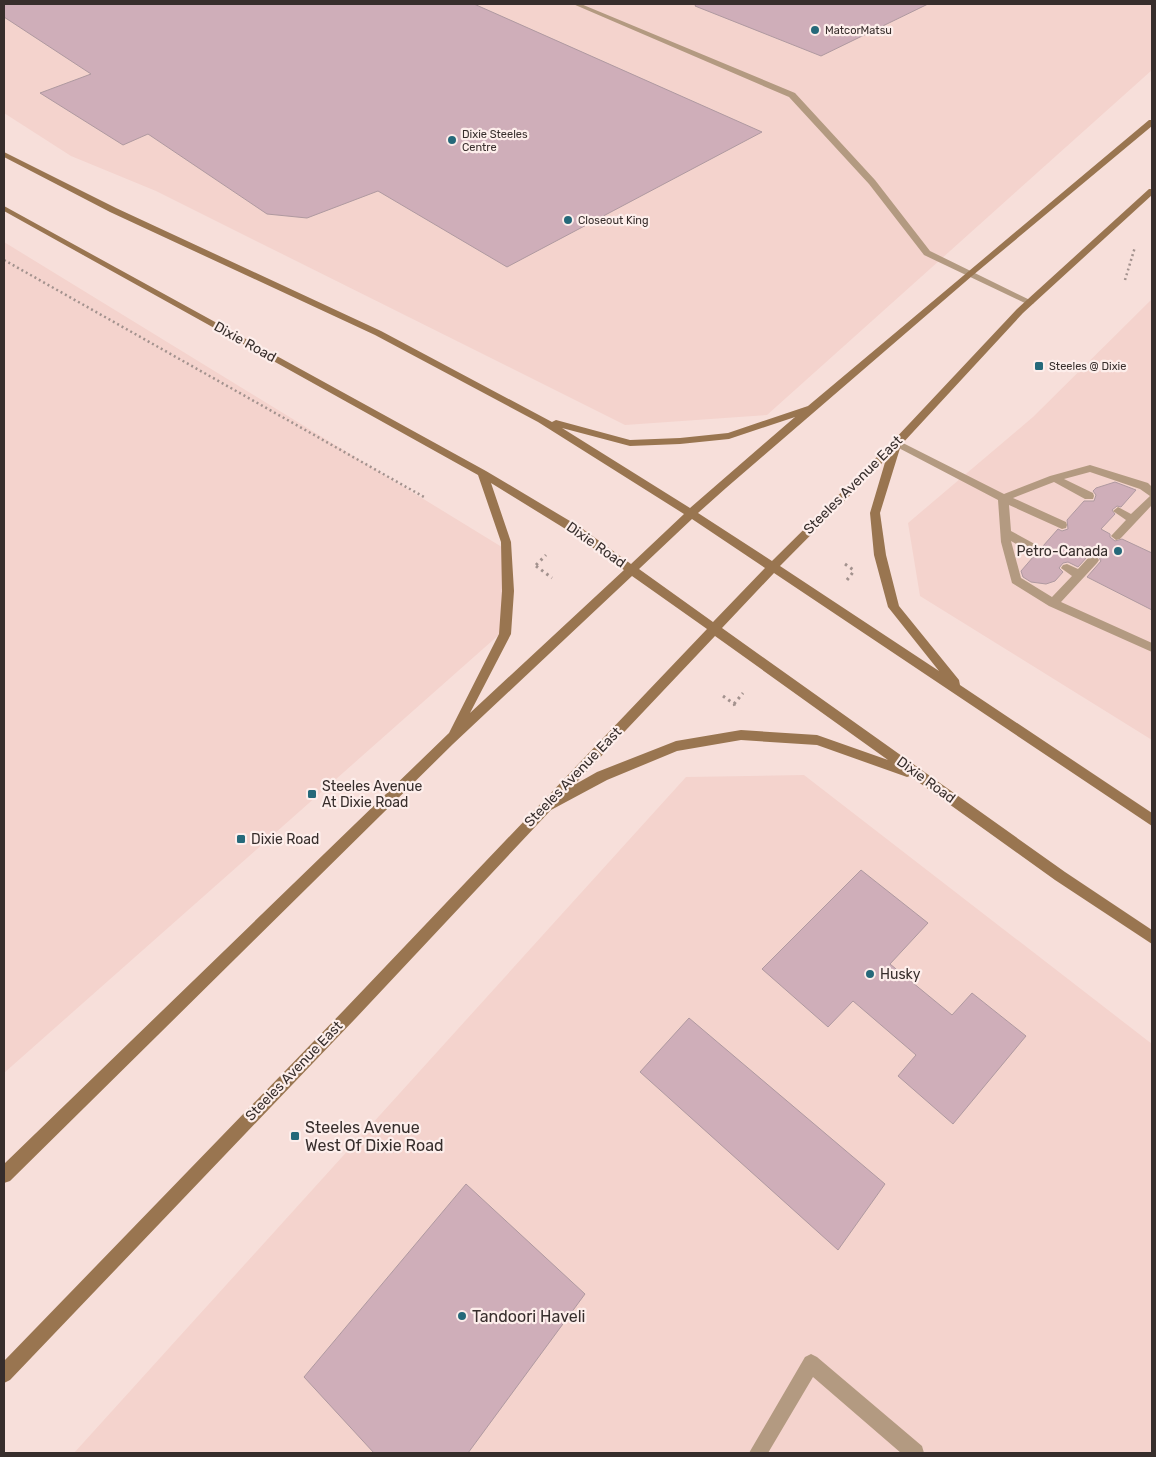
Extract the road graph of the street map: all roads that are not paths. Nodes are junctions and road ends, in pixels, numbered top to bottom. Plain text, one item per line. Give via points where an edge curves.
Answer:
1 (576, 4) edge
2 (1152, 122) edge
3 (4, 154) edge
4 (1152, 192) edge
5 (4, 208) edge
6 (969, 274) junction
7 (1030, 302) junction
8 (816, 407) junction
9 (542, 420) junction
10 (897, 442) junction
11 (482, 472) junction
12 (1054, 478) junction
13 (1149, 489) edge
14 (1089, 496) dead end
15 (1003, 498) junction
16 (1152, 499) edge
17 (1118, 511) dead end
18 (692, 515) junction
19 (1133, 519) junction
20 (1062, 526) dead end
21 (1005, 533) junction
22 (1116, 536) dead end
23 (1038, 551) dead end
24 (1093, 560) dead end
25 (773, 568) junction
26 (1067, 568) dead end
27 (632, 570) junction
28 (1080, 575) junction
29 (1053, 603) junction
30 (714, 628) junction
31 (1152, 648) edge
32 (962, 693) junction
33 (449, 740) junction
34 (921, 776) junction
35 (539, 813) junction
36 (1152, 820) edge
37 (1152, 938) edge
38 (4, 1175) edge
39 (4, 1374) edge
40 (758, 1453) edge
41 (915, 1453) edge

1 - 6 lane via 792,95 866,175 926,253
2 - 6 main road
3 - 9 main road via 113,210 378,333
4 - 7 main road, Steeles Avenue East
5 - 11 main road, Dixie Road
6 - 7 lane
6 - 8 main road
7 - 10 main road, Steeles Avenue East
8 - 9 main road via 729,436 680,441 630,442
8 - 18 main road via 722,485
9 - 18 main road
10 - 15 lane
10 - 25 main road, Steeles Avenue East
10 - 32 main road via 876,514 880,556 894,607
11 - 27 main road, Dixie Road via 576,530
11 - 33 main road via 506,542 508,590 504,634
12 - 13 lane via 1090,468
12 - 14 lane
12 - 15 lane
15 - 20 lane
15 - 21 lane
16 - 19 lane
17 - 19 lane
18 - 25 main road
18 - 27 main road
19 - 22 lane
21 - 23 lane
21 - 29 lane via 1016,580
24 - 28 lane
25 - 30 main road, Steeles Avenue East
25 - 32 main road
26 - 28 lane
27 - 30 main road, Dixie Road
27 - 33 main road
28 - 29 lane
29 - 31 lane
30 - 34 main road, Dixie Road
30 - 35 main road, Steeles Avenue East
32 - 36 main road
33 - 38 main road
34 - 35 main road via 817,740 741,735 676,746 602,776
34 - 37 main road, Dixie Road
35 - 39 main road, Steeles Avenue East
40 - 41 lane via 811,1363

